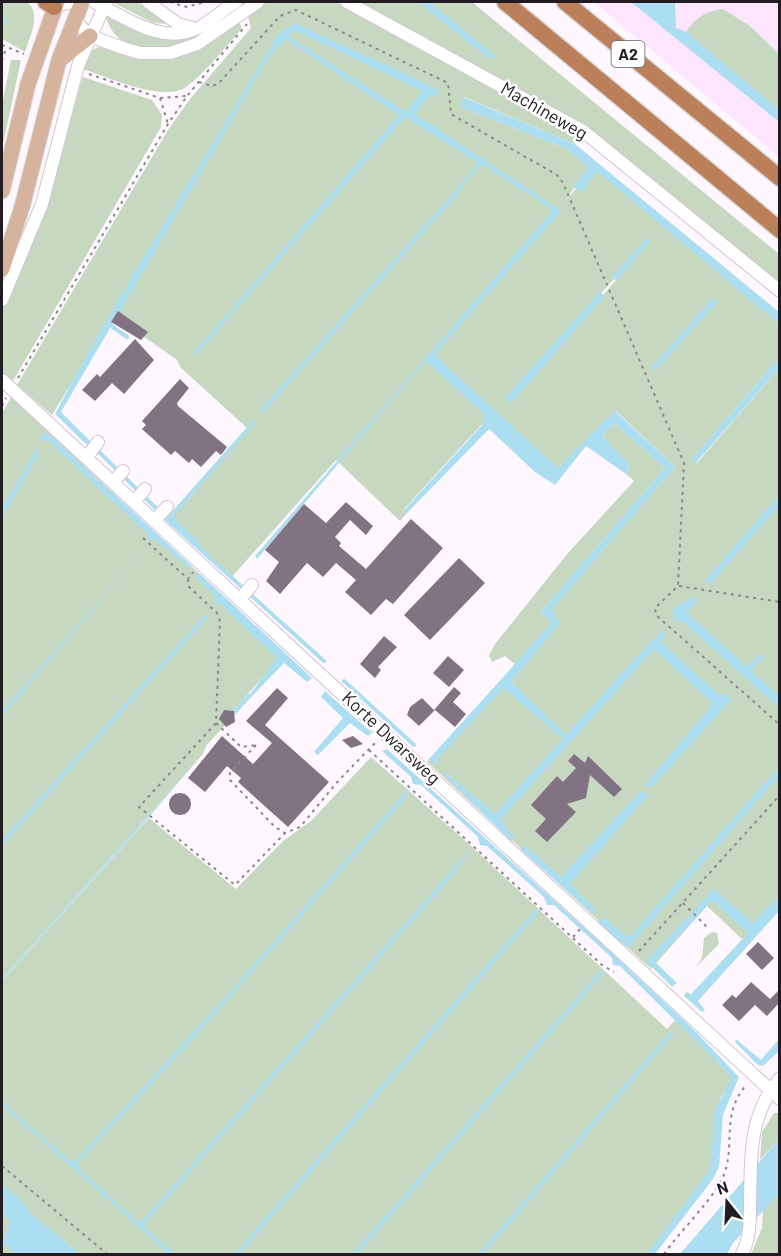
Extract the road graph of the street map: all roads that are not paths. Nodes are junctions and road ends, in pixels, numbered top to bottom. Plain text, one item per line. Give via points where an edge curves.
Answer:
1 (71, 2) edge
2 (82, 2) edge
3 (148, 2) edge
4 (258, 2) edge
5 (347, 2) edge
6 (505, 2) edge
7 (565, 2) edge
8 (52, 3) edge
9 (101, 3) edge
10 (238, 7) edge
11 (74, 19) junction
12 (197, 28) junction
13 (90, 36) junction
14 (59, 60) junction
15 (780, 178) edge
16 (2, 191) edge
17 (780, 230) edge
18 (2, 269) edge
19 (780, 291) edge
20 (2, 300) edge
21 (2, 380) edge
22 (780, 1078) edge
23 (770, 1090) junction
24 (780, 1099) edge
25 (742, 1254) edge

1 - 8 street
2 - 11 main road
3 - 12 street via 178,24
4 - 10 street
5 - 19 street, Machineweg via 583,131
6 - 17 highway, A2
7 - 15 highway, A2
8 - 11 main road
8 - 16 main road
9 - 12 street via 143,28 181,33
9 - 13 street
10 - 12 street
10 - 13 street via 197,44 170,53 140,53
11 - 13 street
11 - 14 main road
13 - 14 main road
13 - 20 street via 62,118 42,204
14 - 18 main road
21 - 23 street, Korte Dwarsweg via 92,450 160,514 200,562 245,593 385,733
22 - 23 street
23 - 24 street, Korte Dwarsweg
23 - 25 street via 759,1107 751,1161 750,1230

